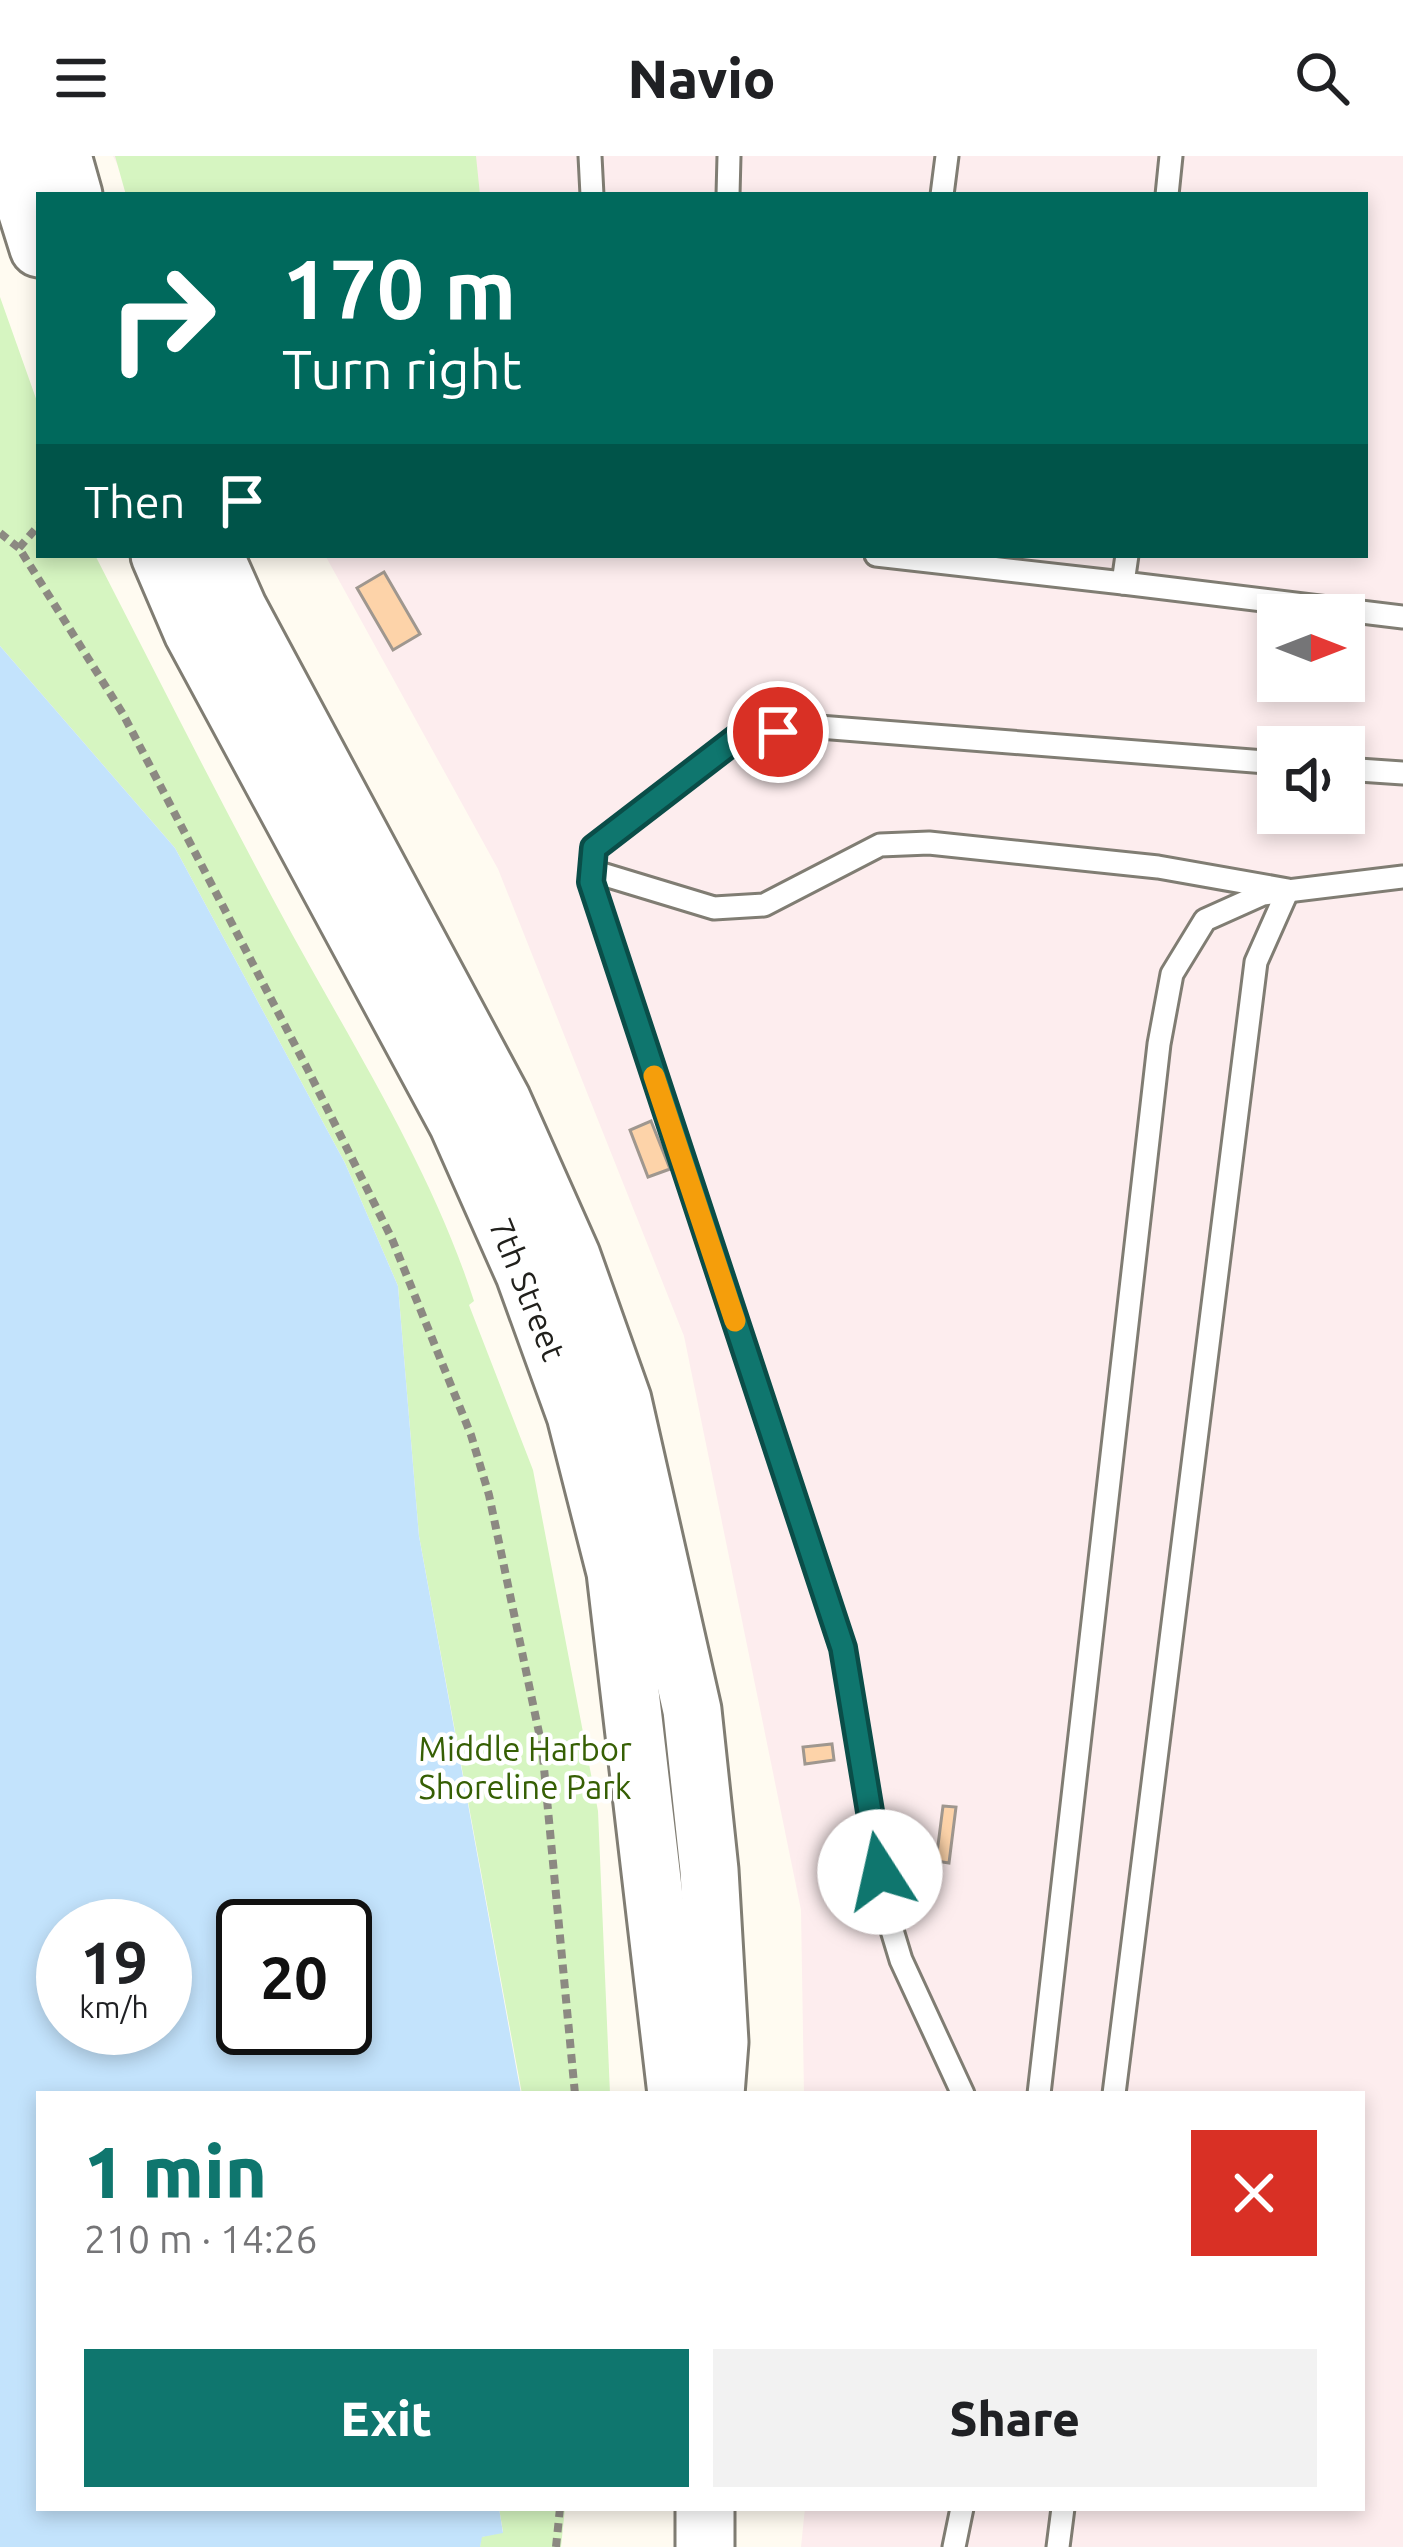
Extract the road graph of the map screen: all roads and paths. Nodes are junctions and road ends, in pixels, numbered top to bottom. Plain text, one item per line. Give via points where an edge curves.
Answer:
1 (10, 156) edge
2 (62, 156) edge
3 (590, 156) edge
4 (729, 156) edge
5 (946, 156) edge
6 (1171, 156) edge
7 (72, 192) edge
8 (592, 192) edge
9 (728, 192) edge
10 (942, 192) edge
11 (1167, 192) edge
12 (36, 238) edge
13 (36, 528) edge
14 (0, 533) edge
15 (19, 548) junction
16 (161, 558) edge
17 (215, 558) edge
18 (912, 558) edge
19 (1126, 558) edge
20 (1124, 583) junction
21 (1403, 617) edge
22 (1257, 762) edge
23 (1365, 770) edge
24 (1403, 773) edge
25 (592, 872) junction
26 (1403, 877) edge
27 (1288, 890) junction
28 (575, 2091) edge
29 (677, 2091) edge
30 (715, 2091) edge
31 (962, 2091) edge
32 (1039, 2091) edge
33 (1114, 2091) edge
34 (560, 2511) edge
35 (705, 2511) edge
36 (961, 2511) edge
37 (1063, 2511) edge
38 (556, 2547) edge
39 (705, 2547) edge
40 (954, 2547) edge
41 (1058, 2547) edge

1 - 12 street
2 - 7 street
3 - 8 lane
4 - 9 lane
5 - 10 lane
6 - 11 lane
13 - 15 path
14 - 15 path
15 - 28 path via 123,714 392,1240 477,1454 542,1748
16 - 29 street, 7th Street via 193,632 458,1123 576,1415 616,1572
17 - 30 street, 7th Street via 502,1101 571,1256 622,1400 692,1710 709,1870
18 - 20 lane
19 - 20 lane
20 - 21 lane
22 - 25 lane via 819,727 737,738 594,848
23 - 24 lane
25 - 27 lane via 714,908 764,905 880,845 929,843
25 - 31 lane via 843,1648 894,1939
26 - 27 lane
27 - 32 lane via 1205,920 1172,974
27 - 33 lane via 1256,962
34 - 38 path
35 - 39 street
36 - 40 lane
37 - 41 lane

